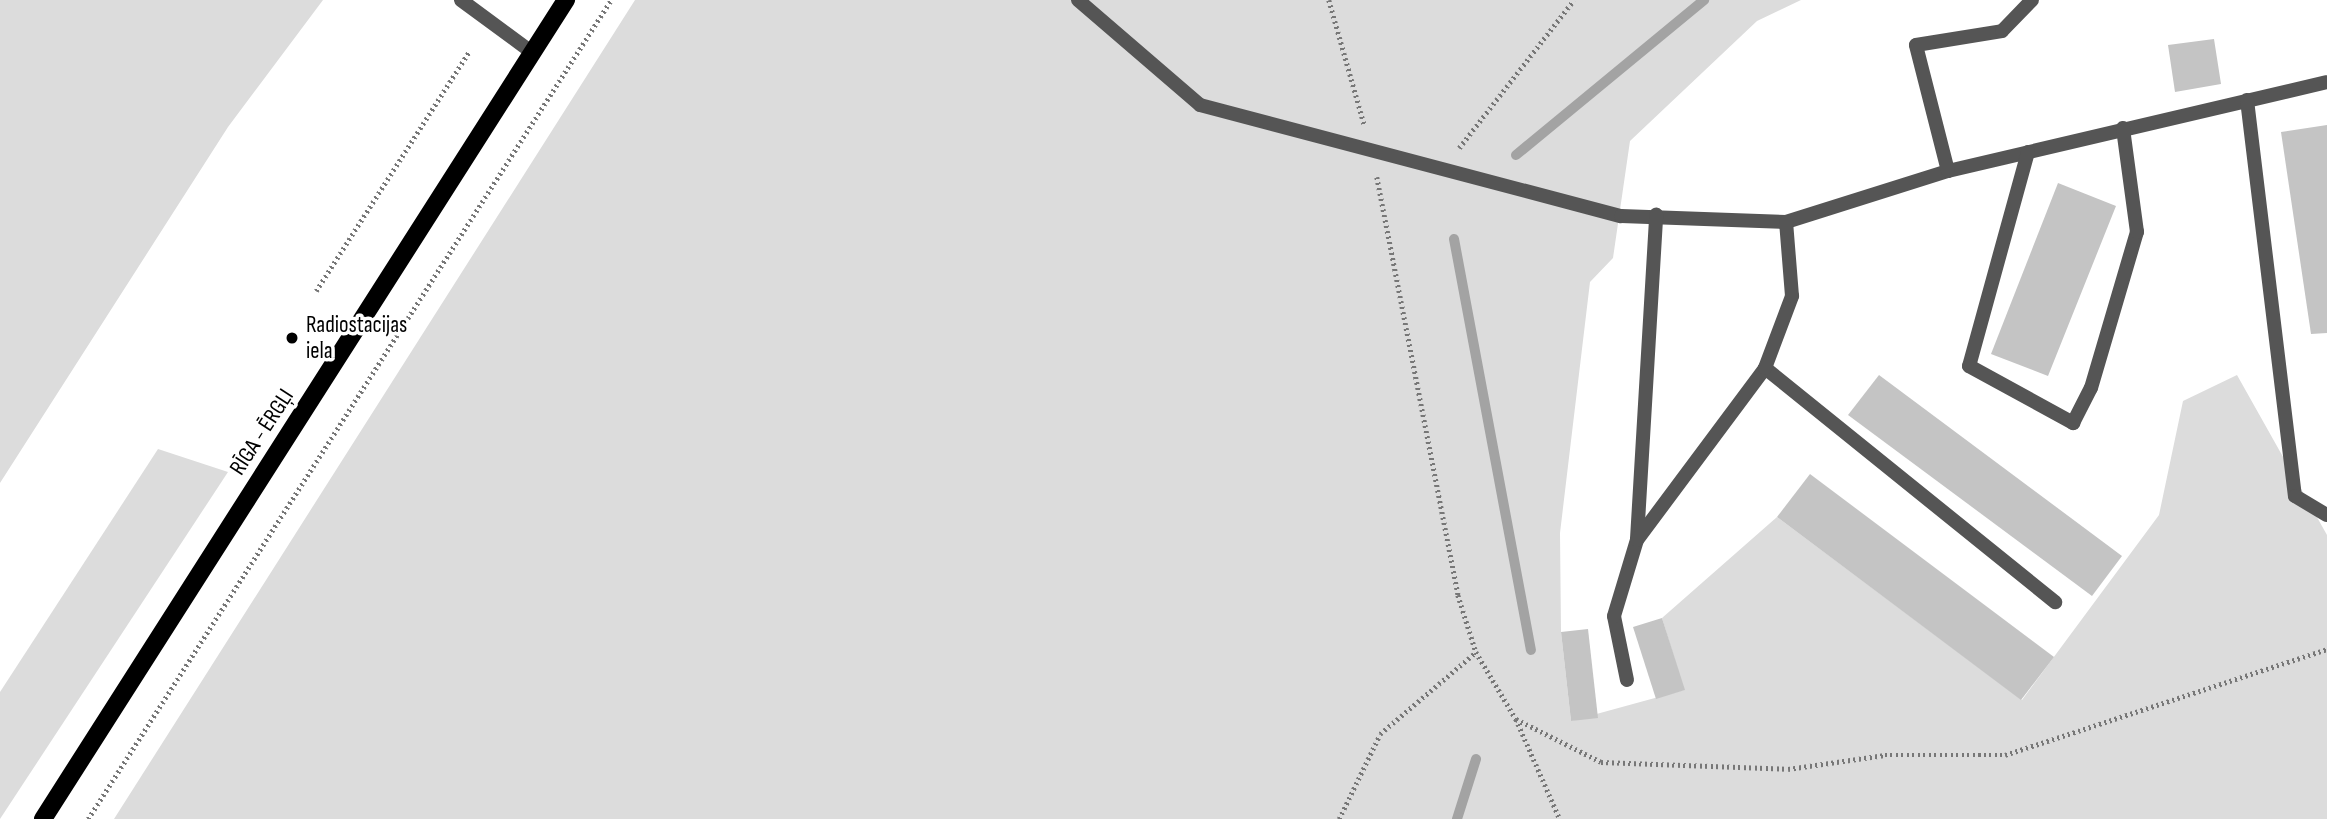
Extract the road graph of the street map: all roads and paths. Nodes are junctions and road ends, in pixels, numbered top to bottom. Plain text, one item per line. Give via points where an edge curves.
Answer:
1 (461, 0) edge
2 (566, 0) edge
3 (611, 0) edge
4 (1078, 0) edge
5 (1329, 0) edge
6 (1574, 0) edge
7 (2032, 0) edge
8 (469, 52) dead end
9 (533, 52) junction
10 (2327, 82) edge
11 (2247, 100) junction
12 (2123, 128) junction
13 (1372, 150) junction
14 (2028, 152) junction
15 (1446, 169) junction
16 (1948, 171) junction
17 (1656, 215) junction
18 (1786, 222) junction
19 (316, 291) dead end
20 (1765, 368) junction
21 (2327, 515) edge
22 (1637, 540) junction
23 (2055, 602) dead end
24 (2327, 649) edge
25 (1476, 652) junction
26 (1627, 680) dead end
27 (1516, 719) junction
28 (43, 819) edge
29 (88, 819) edge
30 (1339, 819) edge
31 (1560, 819) edge

1 - 9 street
2 - 9 main road, RĪGA - ĒRGĻI
3 - 29 path
4 - 13 street via 1200,105
5 - 13 path
6 - 15 path via 1479,116
7 - 16 street via 2002,32 1916,46
8 - 19 path
9 - 28 main road, RĪGA - ĒRGĻI
10 - 11 street
11 - 12 street
11 - 21 street via 2295,496
12 - 14 street
12 - 14 street via 2137,232 2091,388 2073,423 1969,366
13 - 15 street
13 - 25 path via 1458,595
14 - 16 street
15 - 17 street via 1621,216
16 - 18 street
17 - 18 street
17 - 22 street
18 - 20 street via 1792,296
20 - 22 street
20 - 23 street
22 - 26 street via 1614,616
24 - 27 path via 2005,755 1885,755 1788,769 1601,762
25 - 27 path
25 - 30 path via 1380,734
27 - 31 path

